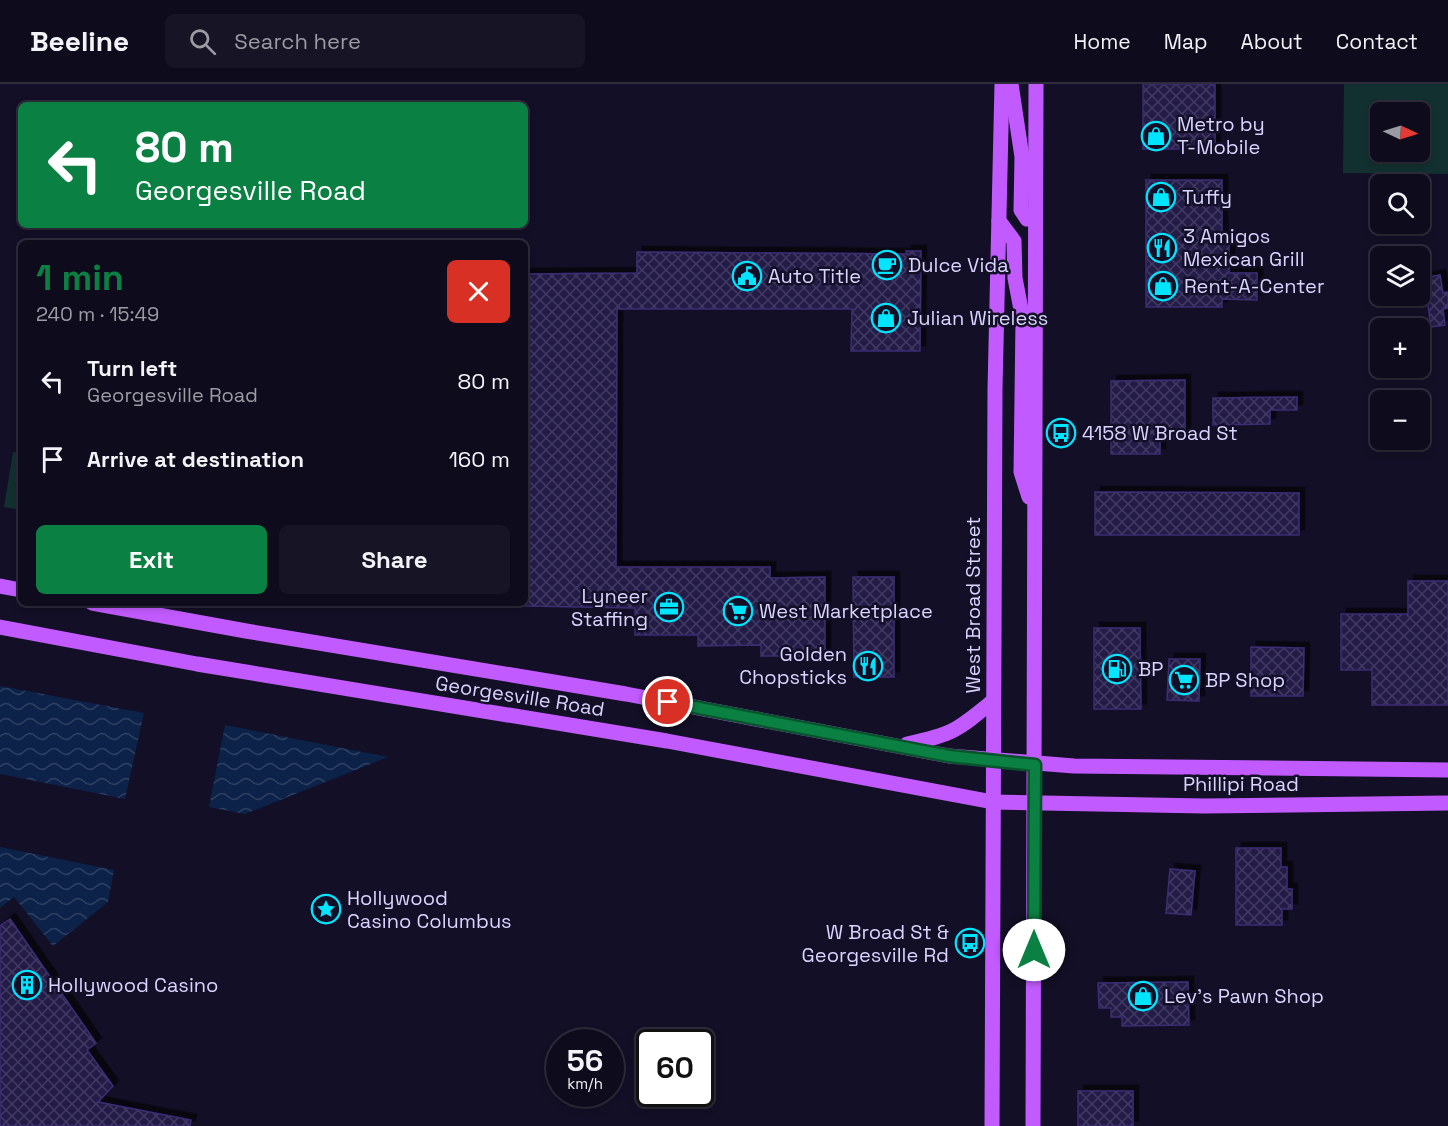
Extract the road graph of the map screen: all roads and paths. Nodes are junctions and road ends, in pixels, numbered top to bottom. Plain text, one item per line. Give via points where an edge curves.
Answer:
1 (1002, 84) edge
2 (1011, 84) edge
3 (1036, 84) edge
4 (1034, 219) junction
5 (999, 221) junction
6 (1034, 514) junction
7 (0, 586) edge
8 (18, 589) edge
9 (108, 606) edge
10 (0, 627) edge
11 (993, 701) junction
12 (898, 746) junction
13 (993, 762) junction
14 (1035, 765) junction
15 (1448, 770) edge
16 (993, 802) junction
17 (1034, 803) junction
18 (1448, 803) edge
19 (992, 1126) edge
20 (1033, 1126) edge

1 - 5 main road, West Broad Street
2 - 4 main road via 1022,157 1021,210 1027,219
3 - 4 main road
4 - 6 main road
5 - 6 main road via 1014,241 1015,278 1023,320 1021,472
5 - 11 main road, West Broad Street
6 - 14 main road
7 - 8 main road
9 - 12 main road, Georgesville Road via 626,693
10 - 16 main road, Georgesville Road via 197,664 667,741
11 - 12 main road via 960,729
11 - 13 main road, West Broad Street
12 - 13 main road, Georgesville Road
13 - 14 main road, Georgesville Road
13 - 16 main road, West Broad Street
14 - 15 main road, Phillipi Road
14 - 17 main road
16 - 17 main road, Georgesville Road
16 - 19 main road, West Broad Street
17 - 18 main road, Phillipi Road
17 - 20 main road

